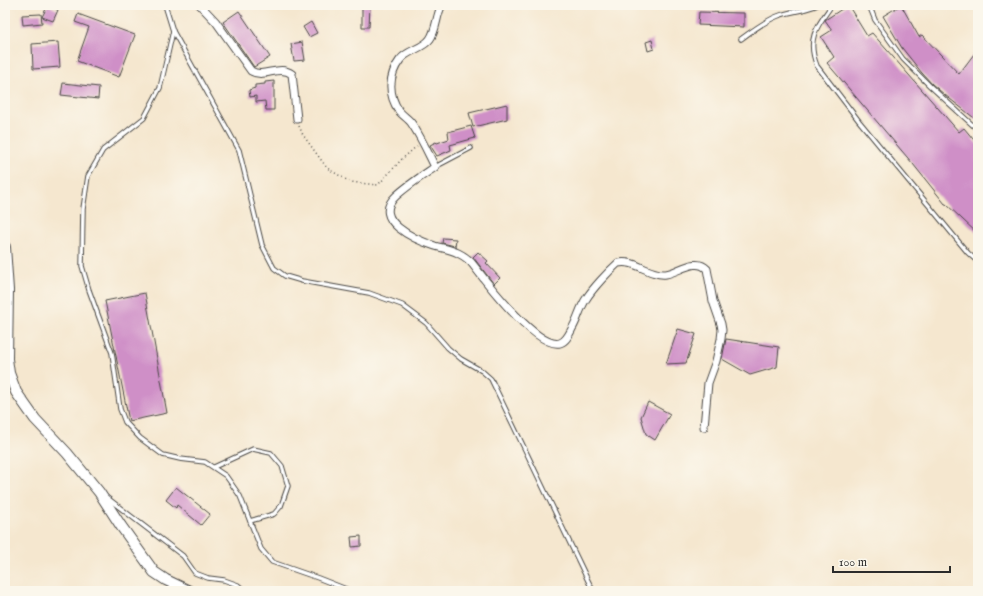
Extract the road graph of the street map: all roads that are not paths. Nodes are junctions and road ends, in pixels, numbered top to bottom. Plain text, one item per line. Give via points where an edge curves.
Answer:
1 (165, 5) edge
2 (200, 5) edge
3 (442, 5) edge
4 (817, 5) edge
5 (832, 5) edge
6 (869, 5) edge
7 (173, 31) junction
8 (742, 39) dead end
9 (297, 119) road end
10 (978, 130) edge
11 (472, 148) dead end
12 (435, 167) junction
13 (5, 247) edge
14 (978, 262) edge
15 (704, 426) dead end
16 (214, 467) junction
17 (99, 492) junction
18 (250, 521) junction
19 (189, 591) edge
20 (245, 591) edge
21 (352, 591) edge
22 (594, 591) edge

1 - 7 lane
2 - 9 street via 216,22 251,71 261,74 282,70 292,74
3 - 12 street via 429,40 401,59 395,68 390,86 400,111 412,123
4 - 8 lane via 779,15 753,29
5 - 14 lane via 816,27 812,46 817,66 859,121
6 - 10 lane via 876,20 903,59
7 - 16 lane via 160,88 144,118 103,150 88,176 83,209 82,266 112,353 120,409 125,422 140,438 163,454 205,462
7 - 22 lane via 239,150 262,245 274,268 285,276 302,281 369,293 402,305 426,322 452,352 491,379
11 - 12 lane
12 - 15 street via 395,196 389,204 387,213 392,222 417,238 465,256 497,296 546,341 564,341 586,300 618,263 631,263 660,274 696,264 704,266 721,324 722,339 708,382
13 - 17 main road via 8,290 7,359 12,383 31,414
16 - 18 lane via 226,476 240,496
16 - 18 lane via 253,448 271,453 282,466 288,486 280,506 274,514
17 - 19 main road via 154,572
17 - 20 lane via 183,556 195,573 238,585
18 - 21 lane via 262,548 272,562

